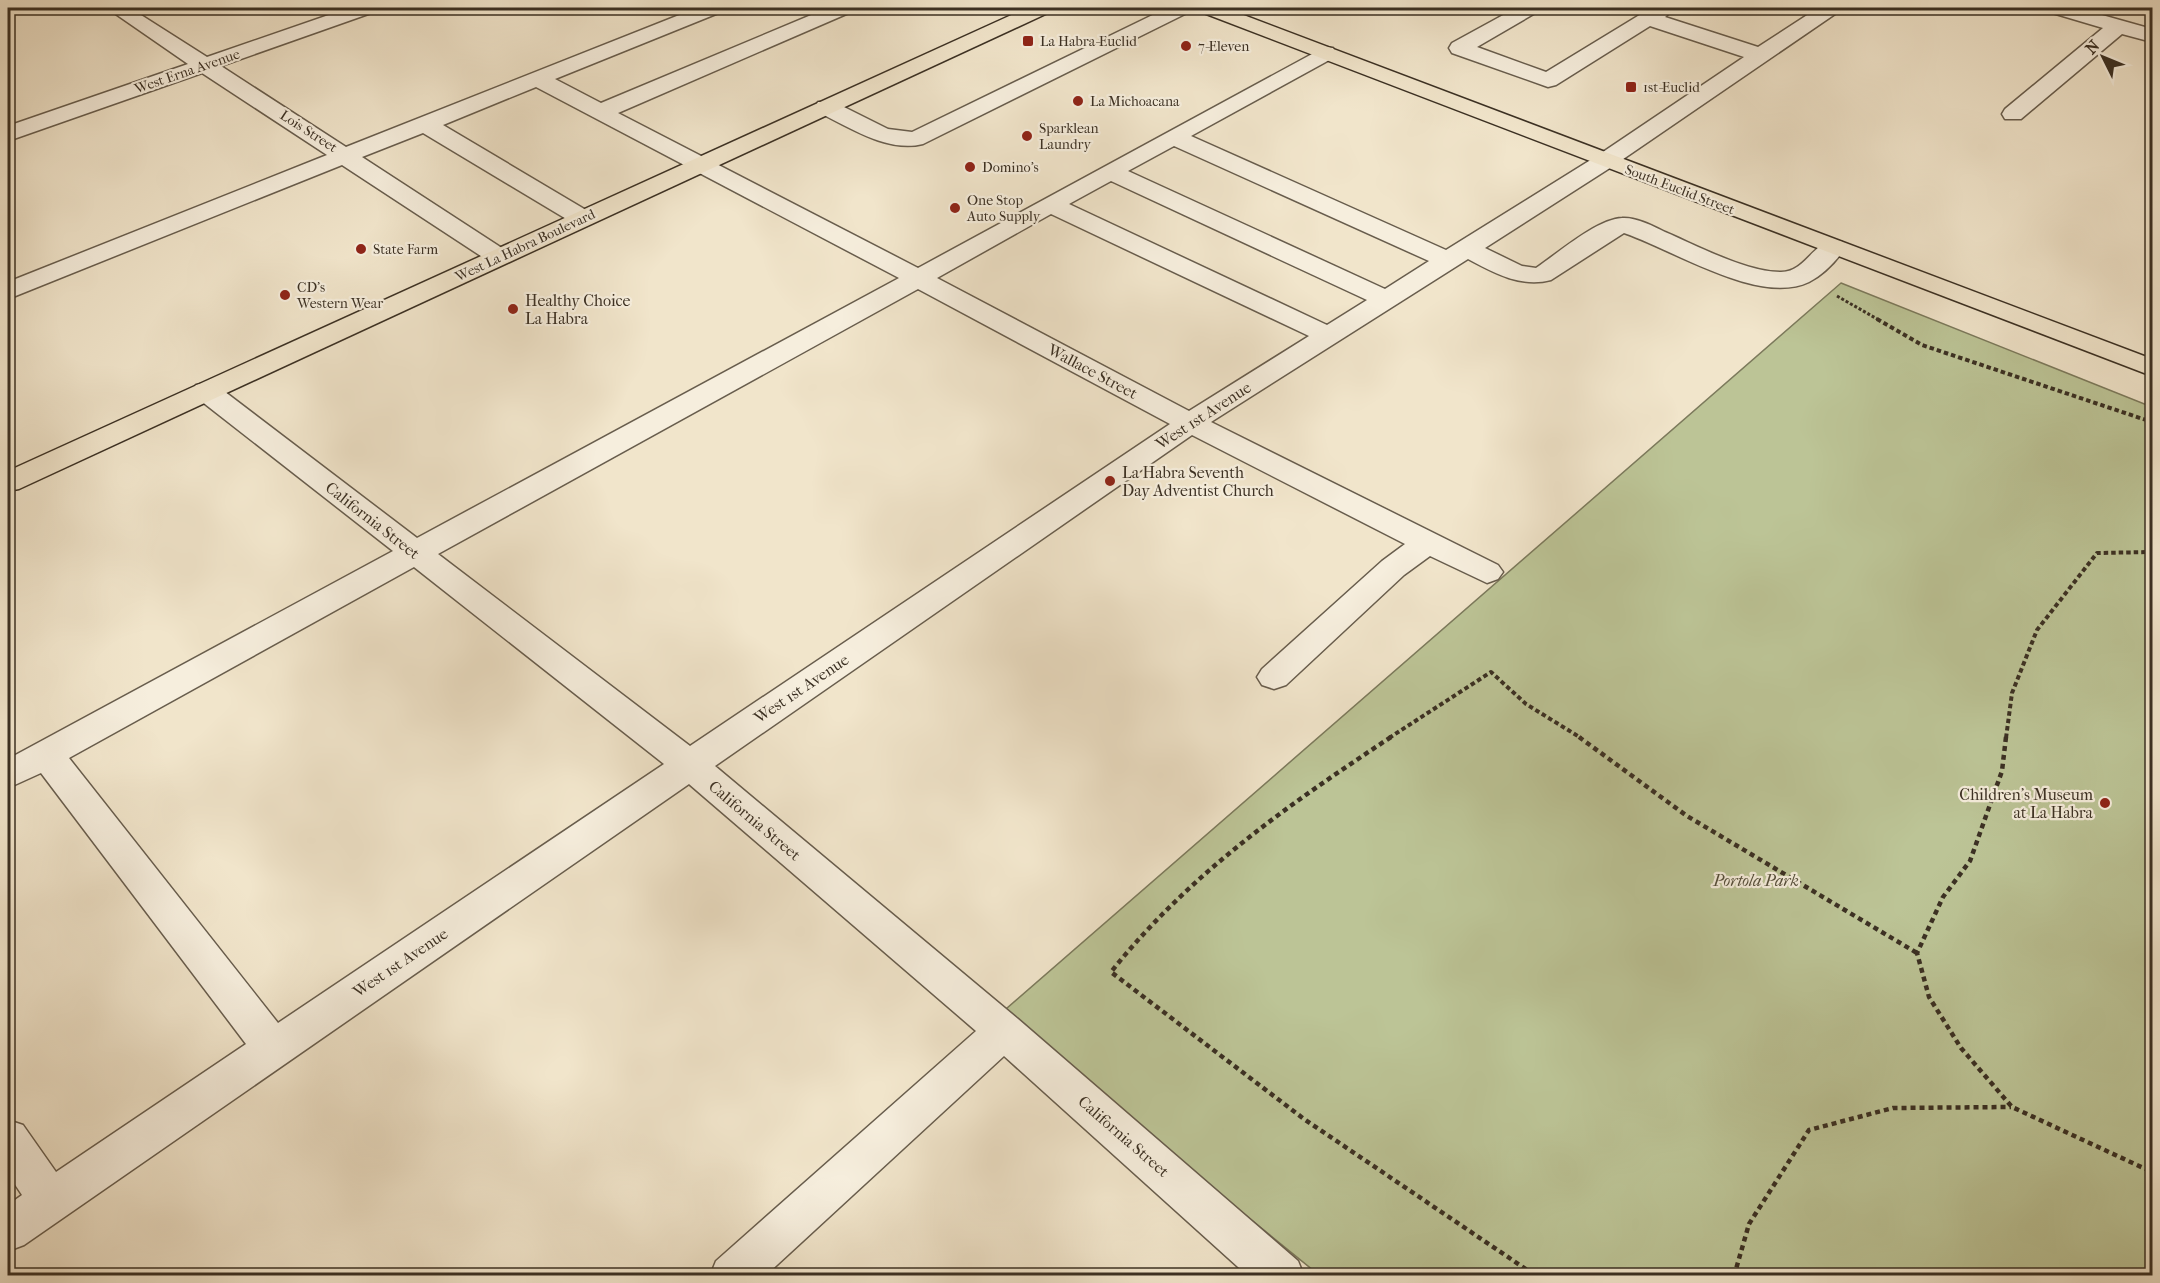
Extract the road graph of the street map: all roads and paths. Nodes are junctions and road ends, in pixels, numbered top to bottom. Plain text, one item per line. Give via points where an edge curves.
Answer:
1 (117, 8) edge
2 (367, 8) edge
3 (714, 8) edge
4 (844, 8) edge
5 (1043, 8) edge
6 (1182, 8) edge
7 (1208, 8) edge
8 (1530, 8) edge
9 (1831, 8) edge
10 (2056, 8) edge
11 (1656, 13) edge
12 (2119, 26) junction
13 (2152, 36) edge
14 (1325, 53) junction
15 (1760, 55) junction
16 (205, 64) junction
17 (538, 79) junction
18 (826, 107) junction
19 (600, 112) junction
20 (2013, 114) dead end
21 (424, 124) junction
22 (8, 134) edge
23 (1173, 137) junction
24 (347, 156) junction
25 (1605, 161) junction
26 (700, 164) junction
27 (1110, 172) junction
28 (1051, 205) junction
29 (582, 218) junction
30 (1833, 247) junction
31 (1457, 254) junction
32 (499, 257) junction
33 (1802, 275) junction
34 (918, 278) junction
35 (8, 291) edge
36 (1386, 299) junction
37 (1328, 335) junction
38 (2152, 368) edge
39 (206, 391) junction
40 (2152, 422) edge
41 (1190, 423) junction
42 (8, 482) edge
43 (1428, 542) junction
44 (2152, 552) edge
45 (416, 553) junction
46 (1487, 572) dead end
47 (1274, 677) dead end
48 (46, 754) junction
49 (689, 764) junction
50 (8, 775) edge
51 (1917, 953) junction
52 (1004, 1031) junction
53 (274, 1048) junction
54 (2012, 1107) junction
55 (8, 1139) edge
56 (2152, 1172) edge
57 (51, 1201) junction
58 (8, 1230) edge
59 (732, 1275) edge
60 (1282, 1275) edge
61 (1536, 1275) edge
62 (1734, 1275) edge

1 - 16 street, Lois Street
2 - 16 street, West Erna Avenue
3 - 17 street
4 - 19 street
5 - 18 main road, West La Habra Boulevard
6 - 18 street via 915,139 883,135
7 - 14 main road, South Euclid Street
8 - 11 street via 1460,48 1548,80
9 - 15 street, West 1st Avenue
10 - 12 street
11 - 15 street
12 - 13 street
12 - 20 street
14 - 23 street
14 - 25 main road, South Euclid Street
15 - 25 street, West 1st Avenue
16 - 22 street, West Erna Avenue
16 - 24 street, Lois Street
17 - 19 street, Wallace Street
17 - 21 street
18 - 26 main road, West La Habra Boulevard
19 - 26 street, Wallace Street
21 - 24 street
21 - 29 street
23 - 27 street
23 - 31 street
24 - 32 street, Lois Street
24 - 35 street
25 - 30 main road, South Euclid Street
25 - 31 street, West 1st Avenue
26 - 29 main road, West La Habra Boulevard
26 - 34 street, Wallace Street
27 - 28 street
27 - 36 street
28 - 34 street
28 - 37 street
29 - 32 main road, West La Habra Boulevard
30 - 33 street
30 - 38 main road, South Euclid Street
31 - 33 street via 1531,277 1542,275 1623,225 1772,281
31 - 36 street, West 1st Avenue
32 - 39 main road, West La Habra Boulevard
33 - 40 path via 1923,345
34 - 41 street, Wallace Street
34 - 45 street
36 - 37 street, West 1st Avenue
37 - 41 street, West 1st Avenue
39 - 42 main road, West La Habra Boulevard
39 - 45 street, California Street
41 - 43 street, Wallace Street
41 - 49 street, West 1st Avenue
43 - 46 street, Wallace Street
43 - 47 street via 1393,568
44 - 51 path via 2097,553 2037,630 2012,693 2002,771 1970,861 1943,897
45 - 48 street
45 - 49 street, California Street
48 - 50 street
48 - 53 street via 133,864 226,992
49 - 52 street, California Street
49 - 53 street, West 1st Avenue
51 - 54 path via 1929,996 1961,1048
51 - 61 path via 1687,816 1586,741 1526,704 1491,672 1292,804 1215,861 1133,942 1111,972 1304,1119
52 - 59 street
52 - 60 street, California Street
53 - 57 street, West 1st Avenue
54 - 56 path
54 - 62 path via 1893,1108 1809,1130 1749,1224
55 - 57 street
57 - 58 street, West 1st Avenue

